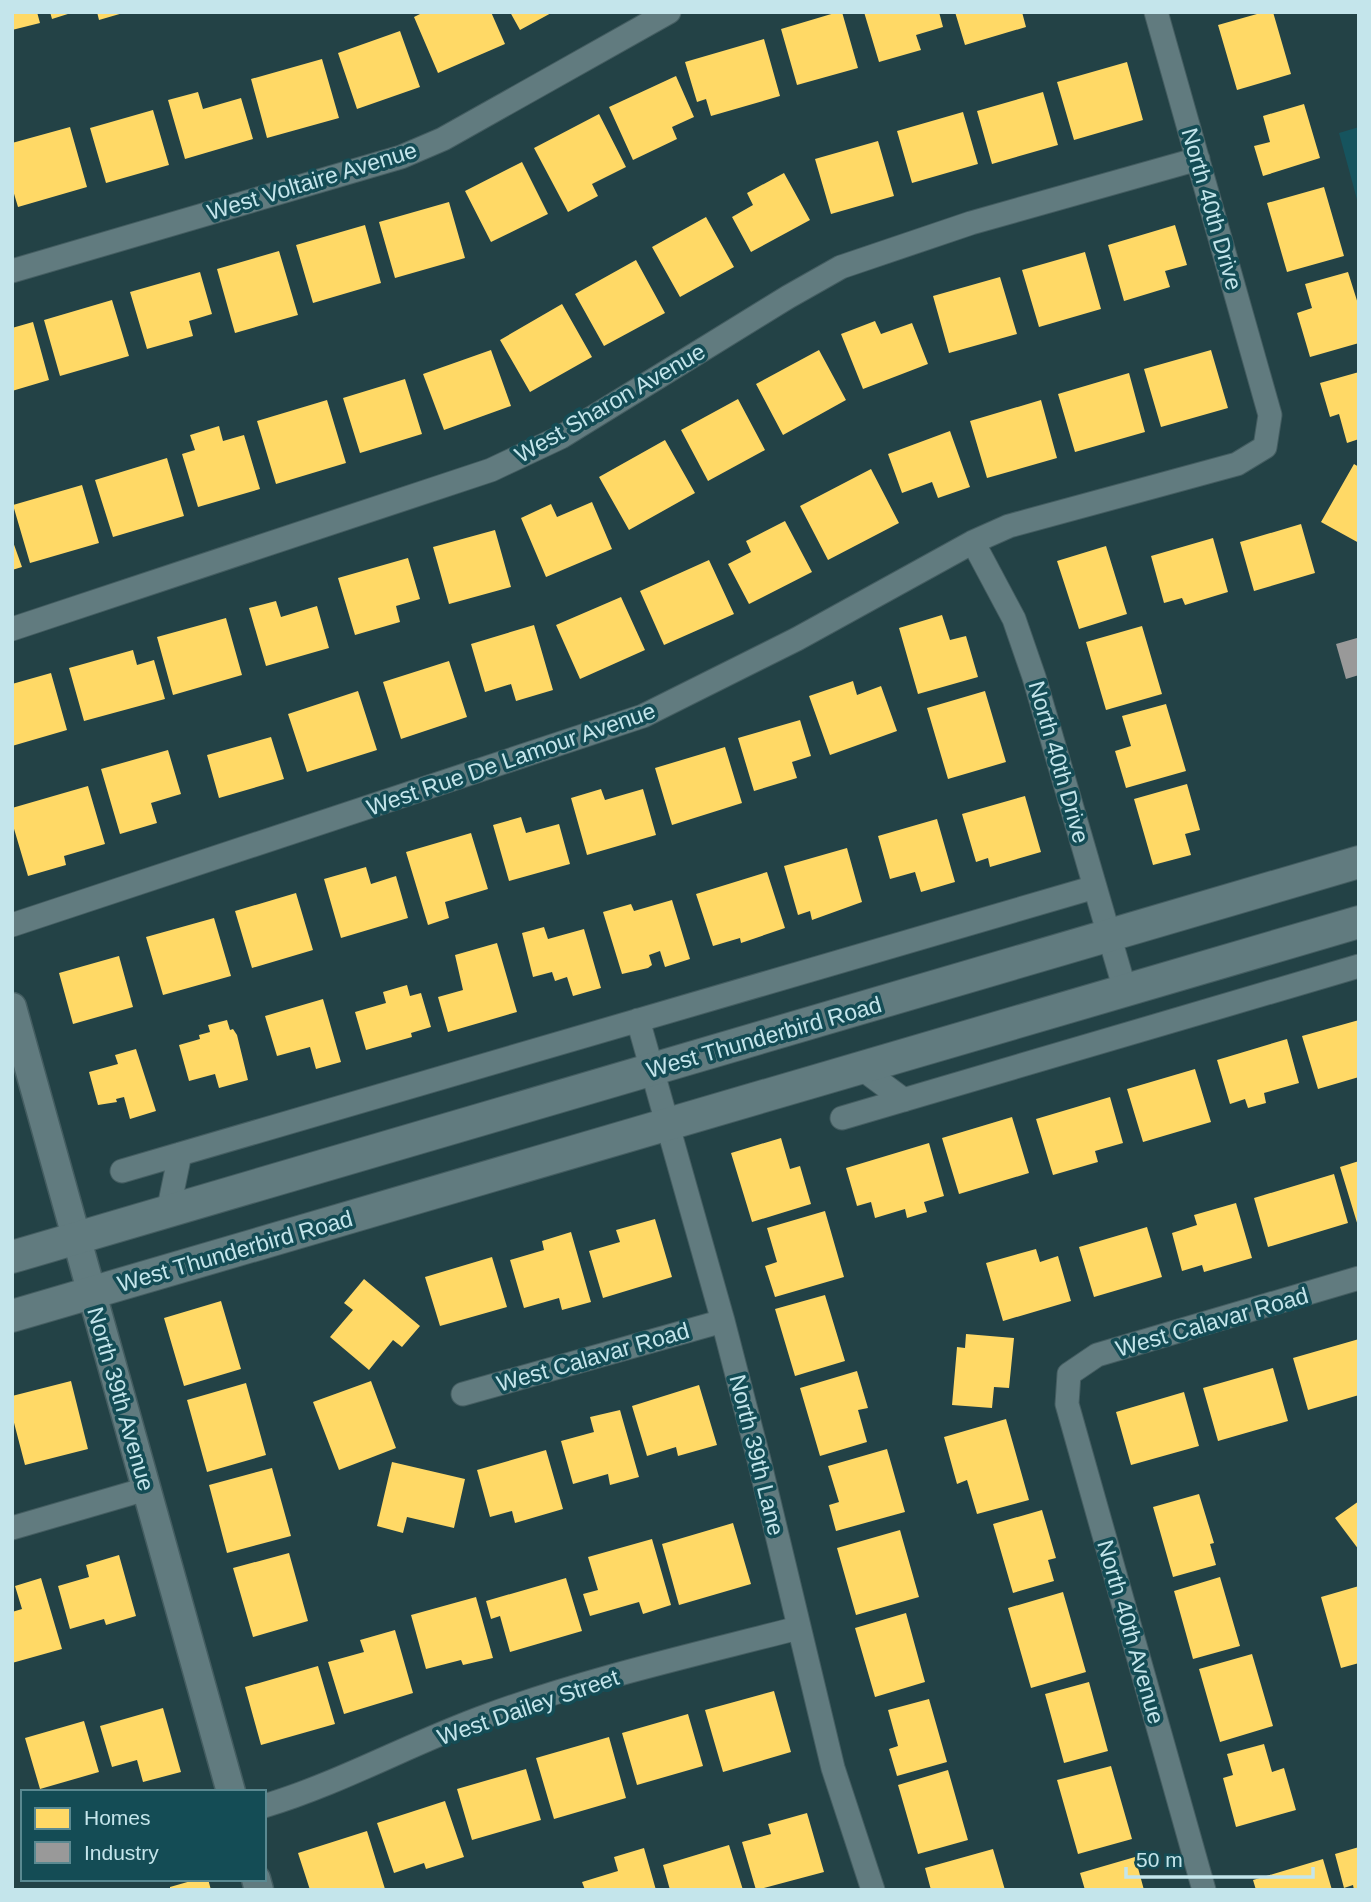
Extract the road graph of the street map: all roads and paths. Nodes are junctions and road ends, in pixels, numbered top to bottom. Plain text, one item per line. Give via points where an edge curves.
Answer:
1 (669, 12) edge
2 (1156, 12) edge
3 (1198, 159) junction
4 (12, 271) edge
5 (1265, 447) joint
6 (973, 542) junction
7 (12, 629) edge
8 (1359, 862) edge
9 (1095, 887) junction
10 (1359, 922) edge
11 (12, 925) edge
12 (1109, 936) junction
13 (1359, 966) edge
14 (1125, 990) junction
15 (12, 1007) edge
16 (638, 1020) junction
17 (861, 1068) junction
18 (652, 1070) junction
19 (904, 1100) junction
20 (842, 1118) dead end
21 (667, 1123) junction
22 (180, 1154) junction
23 (122, 1171) dead end
24 (168, 1212) junction
25 (76, 1238) junction
26 (12, 1257) edge
27 (1359, 1278) edge
28 (92, 1293) junction
29 (12, 1316) edge
30 (723, 1321) junction
31 (1069, 1374) joint
32 (463, 1394) dead end
33 (146, 1489) junction
34 (12, 1528) edge
35 (798, 1628) junction
36 (230, 1790) edge
37 (266, 1804) edge
38 (873, 1890) edge
39 (1204, 1890) edge

1 - 4 street, West Voltaire Avenue via 401,157
2 - 3 street, North 40th Drive
3 - 5 street, North 40th Drive via 1270,415
3 - 7 street, West Sharon Avenue via 971,223 841,267 561,437 491,470
5 - 6 street, West Rue De Lamour Avenue via 1237,464 1009,526
6 - 9 street, North 40th Drive via 1014,619
6 - 11 street, West Rue De Lamour Avenue via 797,639 643,716
8 - 12 main road, West Thunderbird Road
9 - 12 street, North 40th Drive
9 - 16 street
10 - 14 main road, West Thunderbird Road
12 - 14 street, North 40th Drive
12 - 18 main road, West Thunderbird Road
13 - 19 street
14 - 17 main road, West Thunderbird Road
15 - 25 street, North 39th Avenue
16 - 18 street, North 39th Lane
16 - 22 street
17 - 19 street
17 - 21 main road, West Thunderbird Road
18 - 21 street, North 39th Lane
18 - 24 main road, West Thunderbird Road
19 - 20 street
21 - 28 main road, West Thunderbird Road
21 - 30 street, North 39th Lane
22 - 23 street
22 - 24 street
24 - 25 main road, West Thunderbird Road
25 - 26 main road, West Thunderbird Road
25 - 28 street, North 39th Avenue
27 - 31 street, West Calavar Road via 1097,1355
28 - 29 main road, West Thunderbird Road
28 - 33 street, North 39th Avenue
30 - 32 street, West Calavar Road
30 - 35 street, North 39th Lane
31 - 39 street, North 40th Avenue via 1067,1405
33 - 34 street
33 - 36 street, North 39th Avenue
35 - 37 street, West Dailey Street via 486,1716
35 - 38 street, North 39th Lane via 833,1768

